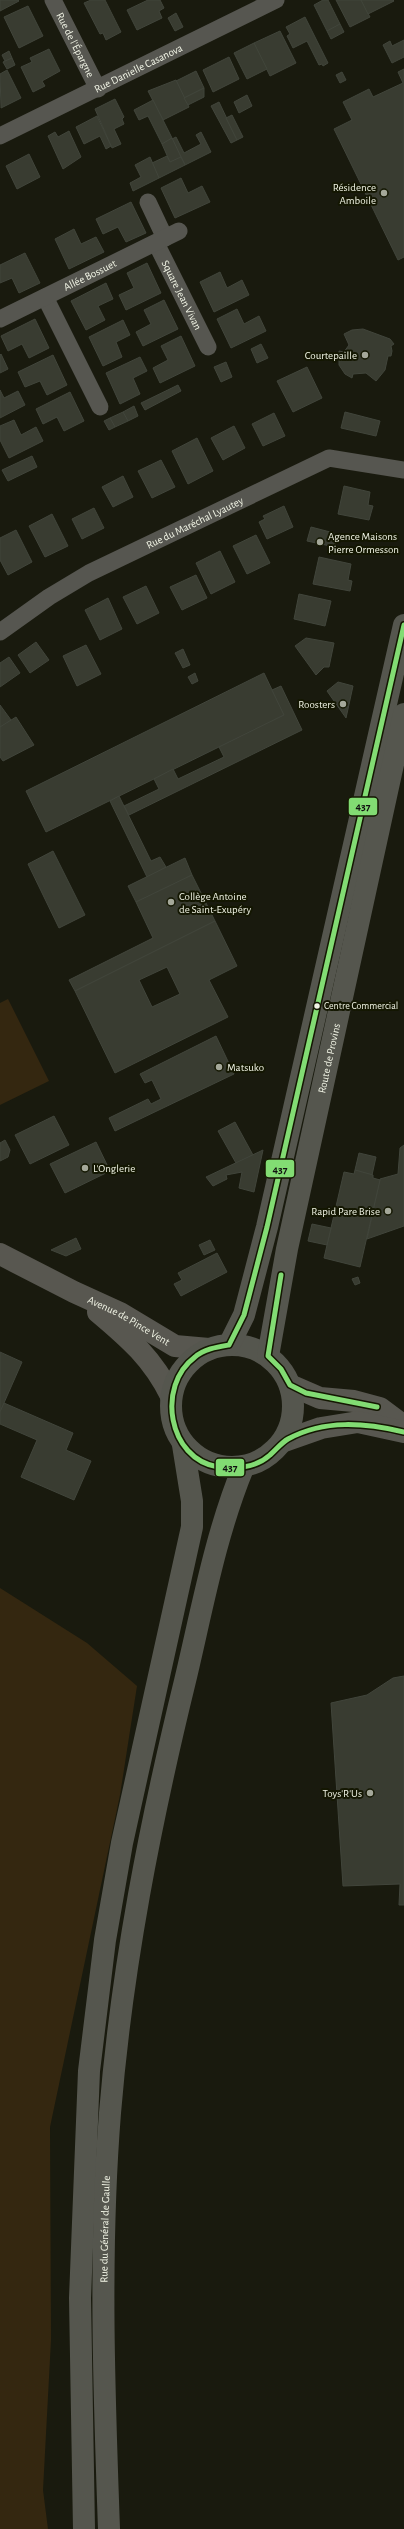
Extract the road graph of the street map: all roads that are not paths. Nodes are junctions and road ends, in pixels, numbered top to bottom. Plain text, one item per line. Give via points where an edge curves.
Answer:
1 (53, 0) edge
2 (276, 0) edge
3 (98, 89) junction
4 (0, 136) edge
5 (148, 202) dead end
6 (167, 237) junction
7 (45, 297) junction
8 (0, 319) edge
9 (208, 347) dead end
10 (100, 407) dead end
11 (404, 470) edge
12 (404, 625) edge
13 (0, 632) edge
14 (404, 714) edge
15 (0, 1254) edge
16 (74, 1292) junction
17 (219, 1347) junction
18 (268, 1356) junction
19 (290, 1385) junction
20 (171, 1396) junction
21 (404, 1426) edge
22 (404, 1432) edge
23 (284, 1441) junction
24 (184, 1445) junction
25 (243, 1468) junction
26 (84, 2529) edge
27 (108, 2529) edge

1 - 3 street, Rue de l'Épargne
2 - 3 street, Rue Danielle Casanova
3 - 4 street, Rue Danielle Casanova
5 - 6 street, Square Jean Vivan
6 - 7 street, Allée Bossuet
6 - 9 street, Square Jean Vivan
7 - 8 street, Allée Bossuet
7 - 10 street
11 - 13 street, Rue du Maréchal Lyautey via 329,458 89,573 49,597
12 - 17 main road, Route de Provins via 265,1234 244,1315
14 - 18 main road, Route de Provins via 286,1249
15 - 16 main road, Avenue de Pince Vent
16 - 17 main road, Avenue de Pince Vent via 120,1313 175,1346
16 - 20 main road, Avenue de Pince Vent via 142,1351 158,1370
17 - 18 main road via 249,1347
17 - 20 main road via 191,1360 178,1376
18 - 19 main road via 281,1369
19 - 21 main road via 320,1398 354,1401 380,1408
19 - 23 main road via 294,1403
20 - 24 main road via 170,1413 175,1430
22 - 23 main road via 358,1422 320,1428
23 - 25 main road via 268,1457
24 - 25 main road via 196,1457 211,1465
24 - 26 main road via 192,1501 192,1527 122,1843 105,1940 89,2071 80,2298
25 - 27 main road, Rue du Général de Gaulle via 220,1537 174,1724 152,1820 131,1931 108,2145 104,2302

